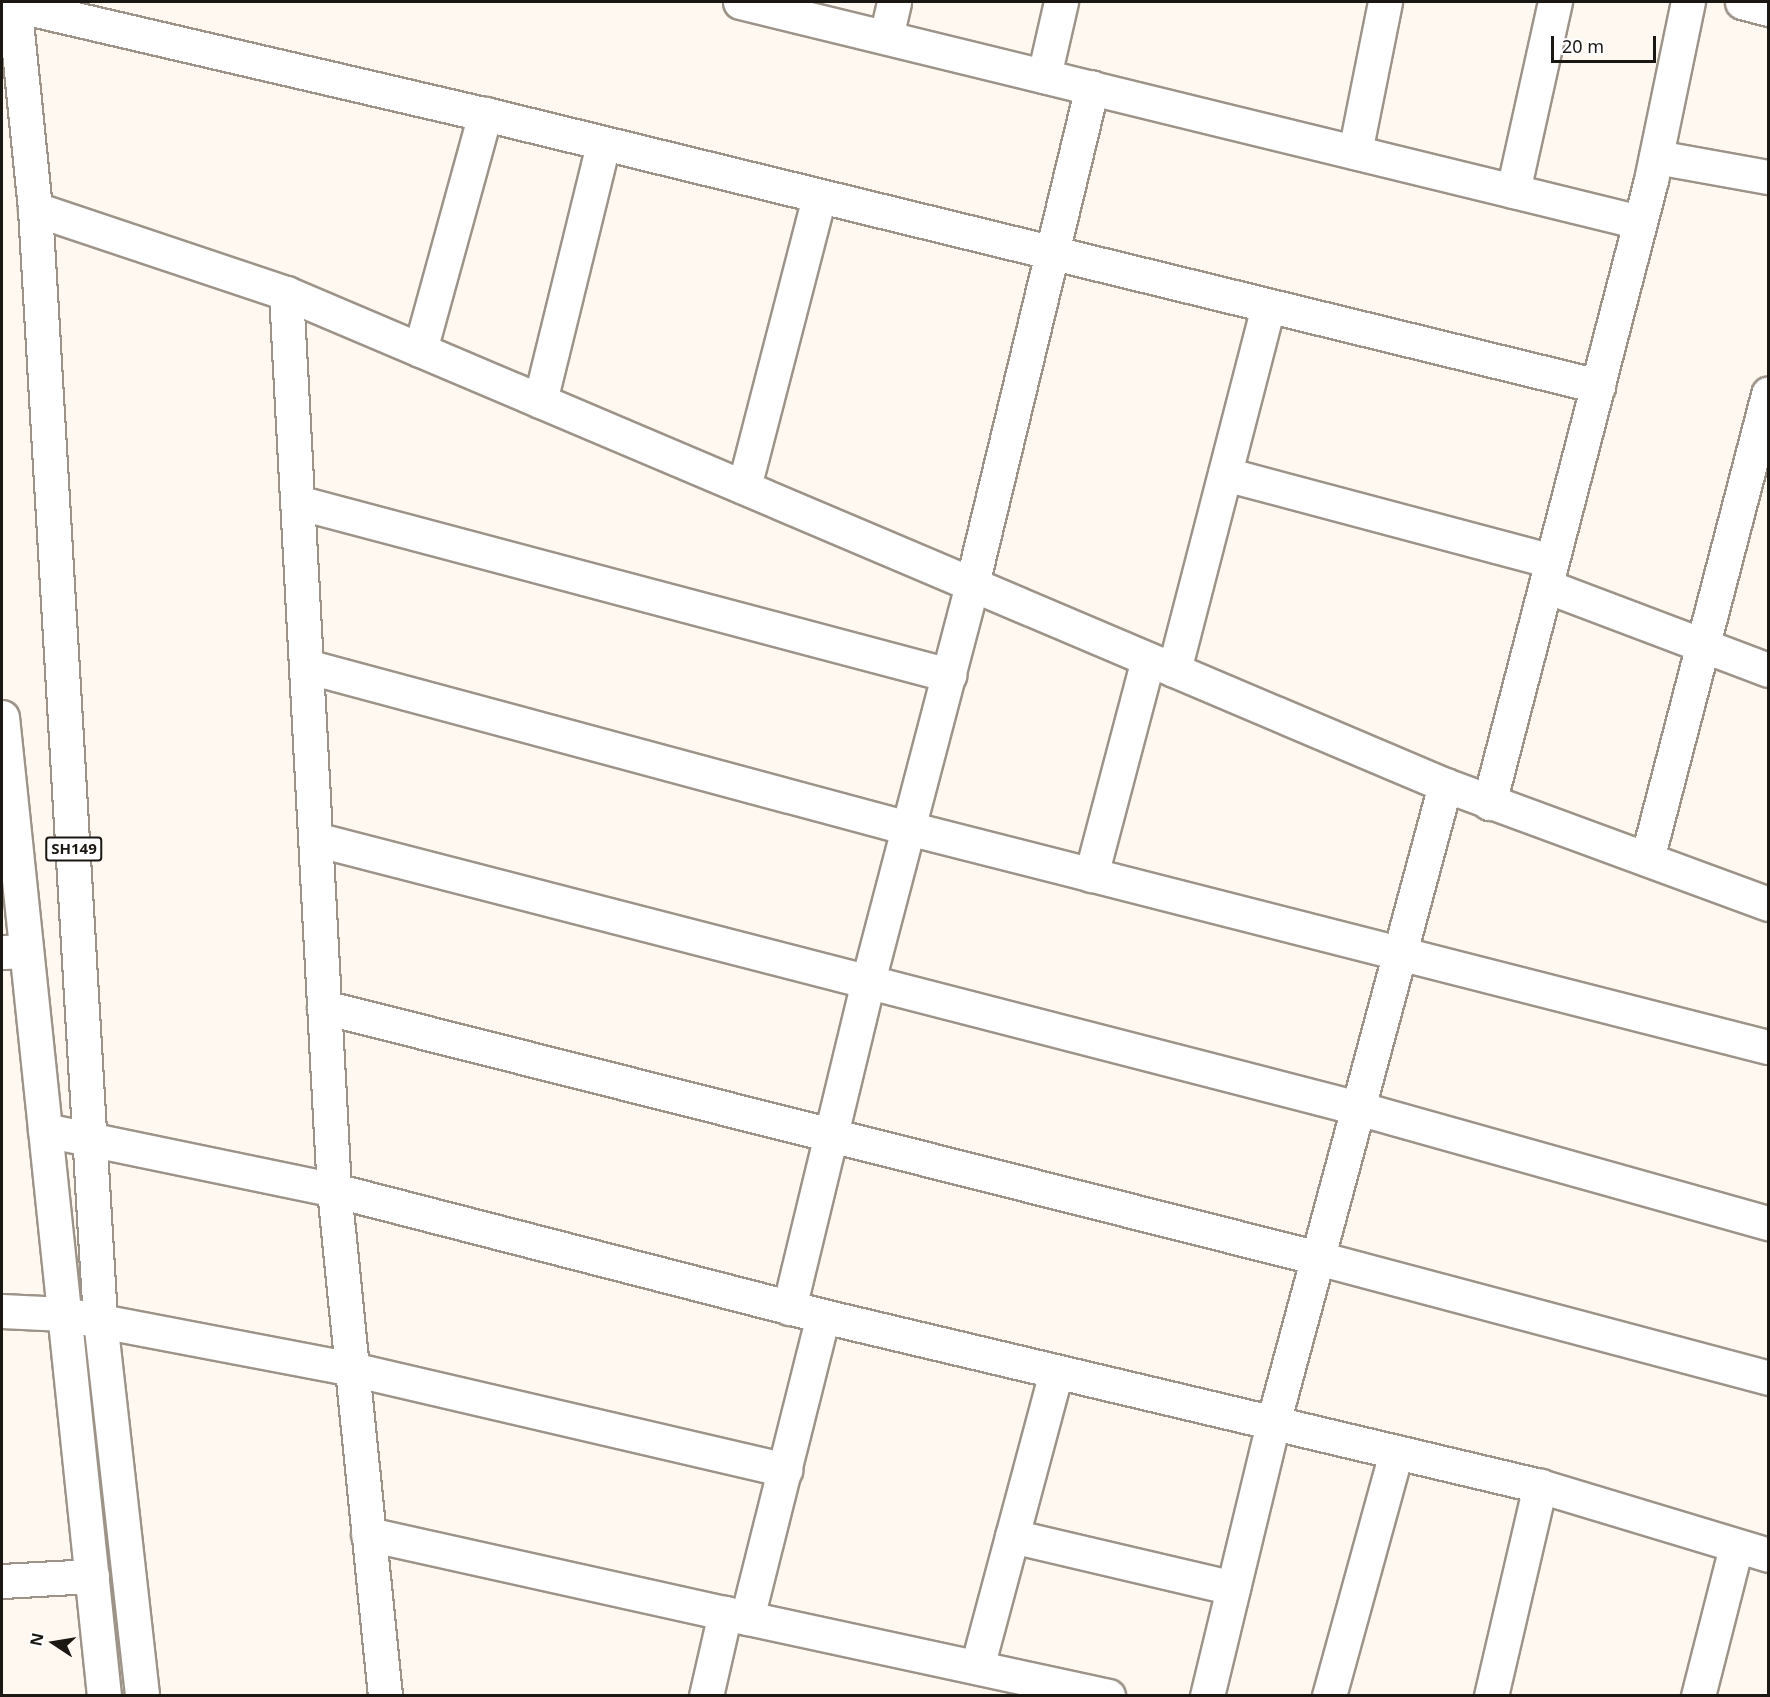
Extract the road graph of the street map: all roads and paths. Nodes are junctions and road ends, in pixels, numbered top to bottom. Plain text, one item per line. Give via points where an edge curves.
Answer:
1 (740, 2) edge
2 (894, 2) edge
3 (1061, 2) edge
4 (1384, 2) edge
5 (1555, 2) edge
6 (1688, 2) edge
7 (1743, 2) edge
8 (14, 3) edge
9 (1768, 9) edge
10 (886, 37) junction
11 (1044, 76) junction
12 (1092, 87) junction
13 (485, 114) junction
14 (603, 144) junction
15 (1355, 152) junction
16 (1656, 157) junction
17 (1768, 177) edge
18 (1513, 190) junction
19 (819, 197) junction
20 (35, 209) junction
21 (1640, 222) junction
22 (1052, 254) junction
23 (286, 293) junction
24 (1268, 307) junction
25 (420, 350) junction
26 (1598, 386) junction
27 (1768, 393) edge
28 (540, 400) junction
29 (1225, 474) junction
30 (744, 487) junction
31 (297, 502) junction
32 (1549, 574) junction
33 (972, 584) junction
34 (1703, 643) junction
35 (1161, 664) junction
36 (306, 666) junction
37 (1768, 670) edge
38 (949, 675) junction
39 (2, 717) edge
40 (1445, 785) junction
41 (1489, 803) junction
42 (908, 828) junction
43 (315, 839) junction
44 (1647, 859) junction
45 (1091, 875) junction
46 (1768, 904) edge
47 (14, 951) edge
48 (1400, 954) junction
49 (868, 981) junction
50 (324, 1007) junction
51 (1768, 1047) edge
52 (1358, 1108) junction
53 (45, 1130) junction
54 (831, 1134) junction
55 (91, 1140) junction
56 (334, 1190) junction
57 (1768, 1223) edge
58 (1318, 1258) junction
59 (789, 1308) junction
60 (2, 1311) edge
61 (64, 1314) junction
62 (823, 1316) junction
63 (100, 1320) junction
64 (352, 1370) junction
65 (1056, 1371) junction
66 (1768, 1378) edge
67 (1273, 1423) junction
68 (1396, 1452) junction
69 (785, 1470) junction
70 (1540, 1486) junction
71 (368, 1534) junction
72 (1012, 1536) junction
73 (1736, 1547) junction
74 (1768, 1555) edge
75 (92, 1576) junction
76 (2, 1581) edge
77 (1233, 1588) junction
78 (736, 1616) junction
79 (977, 1667) junction
80 (104, 1695) edge
81 (142, 1695) edge
82 (385, 1695) edge
83 (706, 1695) edge
84 (1108, 1695) edge
85 (1207, 1695) edge
86 (1329, 1695) edge
87 (1491, 1695) edge
88 (1698, 1695) edge

1 - 10 street
2 - 10 street
3 - 11 street
4 - 15 street
5 - 18 street
6 - 16 street
7 - 9 street
8 - 13 street
8 - 20 street, SH149
10 - 11 street
11 - 12 street
12 - 15 street
12 - 22 street
13 - 14 street
13 - 25 street
14 - 19 street
14 - 28 street
15 - 18 street
16 - 17 street
16 - 21 street
18 - 21 street
19 - 22 street
19 - 30 street
20 - 23 street
20 - 55 street, SH149
21 - 26 street
22 - 24 street
22 - 33 street
23 - 25 street
23 - 31 street
24 - 26 street
24 - 29 street
25 - 28 street
26 - 32 street
27 - 34 street
28 - 30 street
29 - 32 street
29 - 35 street
30 - 33 street
31 - 36 street
31 - 38 street
32 - 34 street
32 - 41 street
33 - 35 street
33 - 38 street
34 - 37 street
34 - 44 street
35 - 40 street
35 - 45 street
36 - 42 street
36 - 43 street
38 - 42 street
39 - 47 street
40 - 41 street
40 - 48 street
41 - 44 street
42 - 45 street
42 - 49 street
43 - 49 street
43 - 50 street
44 - 46 street
45 - 48 street
47 - 53 street
48 - 51 street
48 - 52 street
49 - 52 street
49 - 54 street
50 - 54 street
50 - 56 street
52 - 57 street
52 - 58 street
53 - 55 street
53 - 61 street
54 - 58 street
54 - 59 street
55 - 56 street
55 - 63 street, SH149
56 - 59 street
56 - 64 street
58 - 66 street
58 - 67 street
59 - 62 street
60 - 61 street
61 - 63 street
61 - 75 street
62 - 65 street
62 - 69 street
63 - 64 street
63 - 81 street, SH149
64 - 69 street
64 - 71 street
65 - 67 street
65 - 72 street
67 - 68 street
67 - 77 street
68 - 70 street
68 - 86 street
69 - 78 street
70 - 73 street
70 - 87 street
71 - 78 street
71 - 82 street
72 - 77 street
72 - 79 street
73 - 74 street
73 - 88 street
75 - 76 street
75 - 80 street
77 - 85 street
78 - 79 street
78 - 83 street
79 - 84 street

